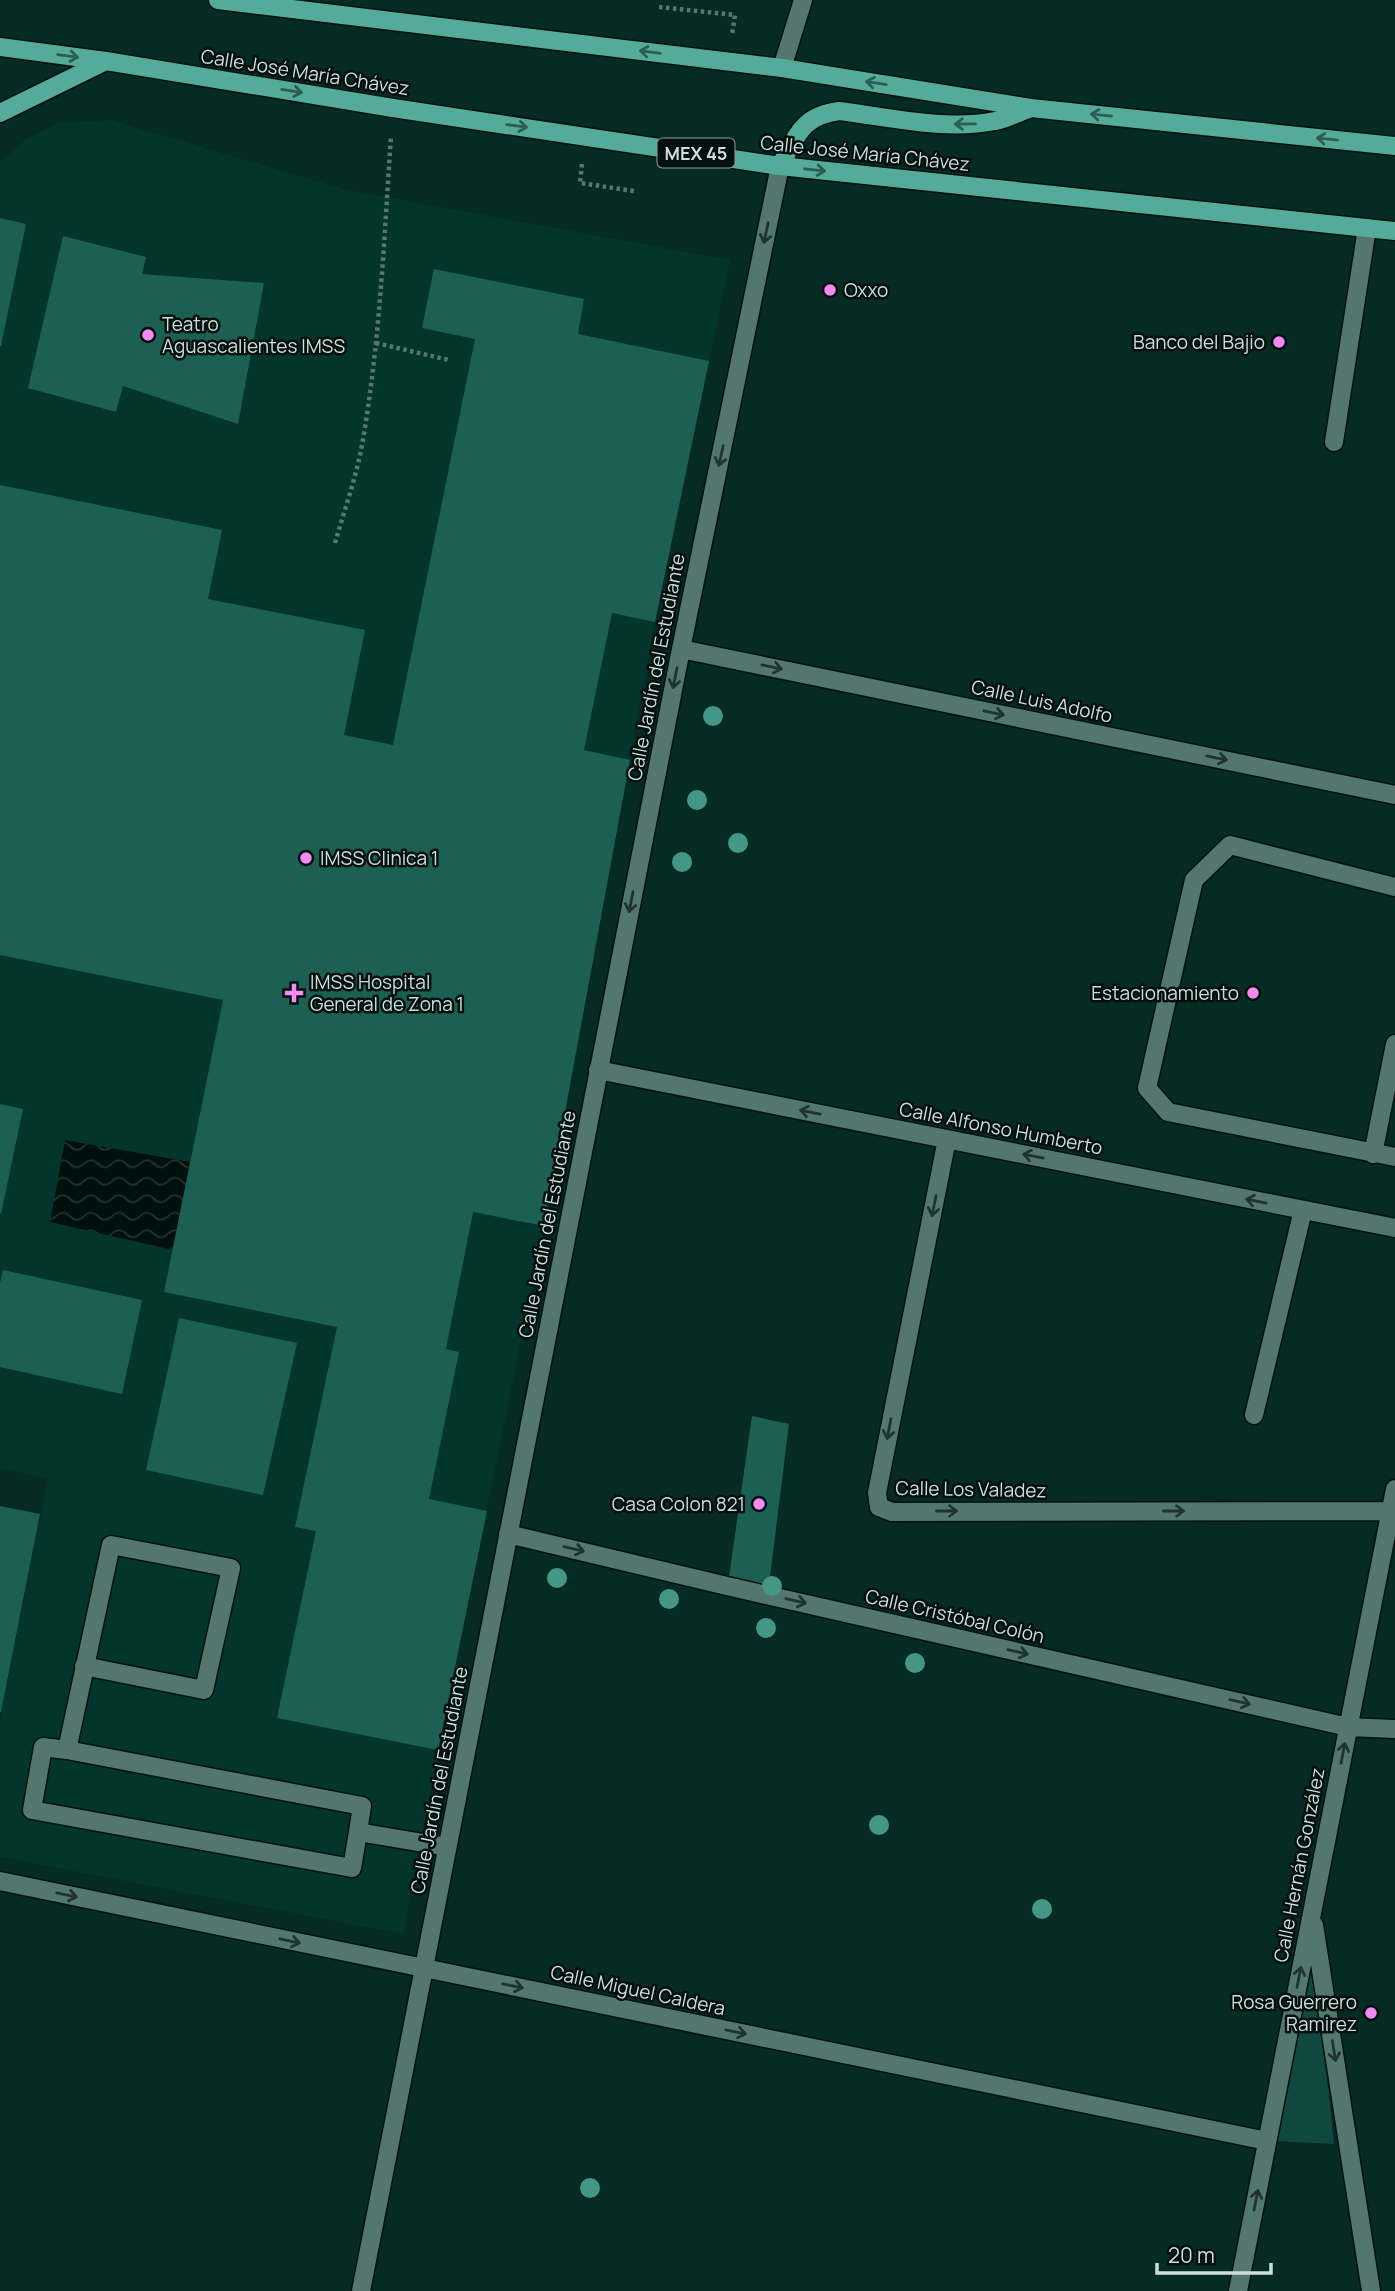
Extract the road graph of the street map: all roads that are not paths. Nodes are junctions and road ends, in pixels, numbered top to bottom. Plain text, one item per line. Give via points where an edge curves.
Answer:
1 (218, 0) edge
2 (803, 0) edge
3 (0, 47) edge
4 (106, 61) junction
5 (782, 68) junction
6 (1031, 107) junction
7 (0, 113) edge
8 (1395, 146) edge
9 (780, 166) junction
10 (1367, 228) junction
11 (1395, 231) edge
12 (1334, 442) dead end
13 (681, 649) junction
14 (1395, 795) edge
15 (1395, 887) edge
16 (1395, 1044) edge
17 (598, 1070) junction
18 (947, 1139) junction
19 (1373, 1154) junction
20 (1395, 1157) edge
21 (1303, 1210) junction
22 (1395, 1228) edge
23 (1254, 1415) dead end
24 (1395, 1489) edge
25 (1393, 1511) edge
26 (508, 1534) junction
27 (84, 1666) junction
28 (1348, 1727) junction
29 (1395, 1729) edge
30 (67, 1750) junction
31 (358, 1832) junction
32 (447, 1847) junction
33 (0, 1881) edge
34 (1312, 1911) junction
35 (424, 1968) junction
36 (1267, 2141) junction
37 (361, 2291) edge
38 (1238, 2291) edge
39 (1371, 2291) edge

5 -> 1 main road
2 - 5 street
3 -> 4 main road, Calle José María Chávez / MEX 45
4 - 7 main road
4 -> 9 main road, Calle José María Chávez / MEX 45
6 -> 5 main road
8 -> 6 main road
6 -> 9 main road via 999,121 972,124 822,113 802,126
9 -> 10 main road, Calle José María Chávez / MEX 45
9 -> 13 street, Calle Jardín del Estudiante
10 - 11 main road, Calle José María Chávez / MEX 45
10 - 12 street
13 -> 14 street, Calle Luis Adolfo
13 -> 17 street, Calle Jardín del Estudiante
15 - 19 street via 1230,845 1195,880 1147,1088 1168,1112
16 - 19 street
18 -> 17 street, Calle Alfonso Humberto
17 - 26 street, Calle Jardín del Estudiante
21 -> 18 street, Calle Alfonso Humberto
18 -> 25 street, Calle Los Valadez via 877,1493 879,1507 892,1511
19 - 20 street
21 - 22 street, Calle Alfonso Humberto
21 - 23 street
24 - 25 street, Calle Hernán González
25 - 28 street, Calle Hernán González
26 -> 28 street, Calle Cristóbal Colón
26 - 32 street, Calle Jardín del Estudiante
27 - 27 street via 111,1545 230,1568 204,1690
27 - 30 street
28 - 29 street, Calle Cristóbal Colón
34 -> 28 street, Calle Hernán González
30 - 31 street via 362,1805
30 - 31 street via 43,1747 32,1810 352,1868
31 - 32 street
32 - 35 street, Calle Jardín del Estudiante
33 -> 35 street, Calle Miguel Caldera
36 -> 34 street, Calle Hernán González
34 -> 39 street
35 -> 36 street, Calle Miguel Caldera
35 - 37 street, Calle Jardín del Estudiante
38 -> 36 street, Calle Hernán González

